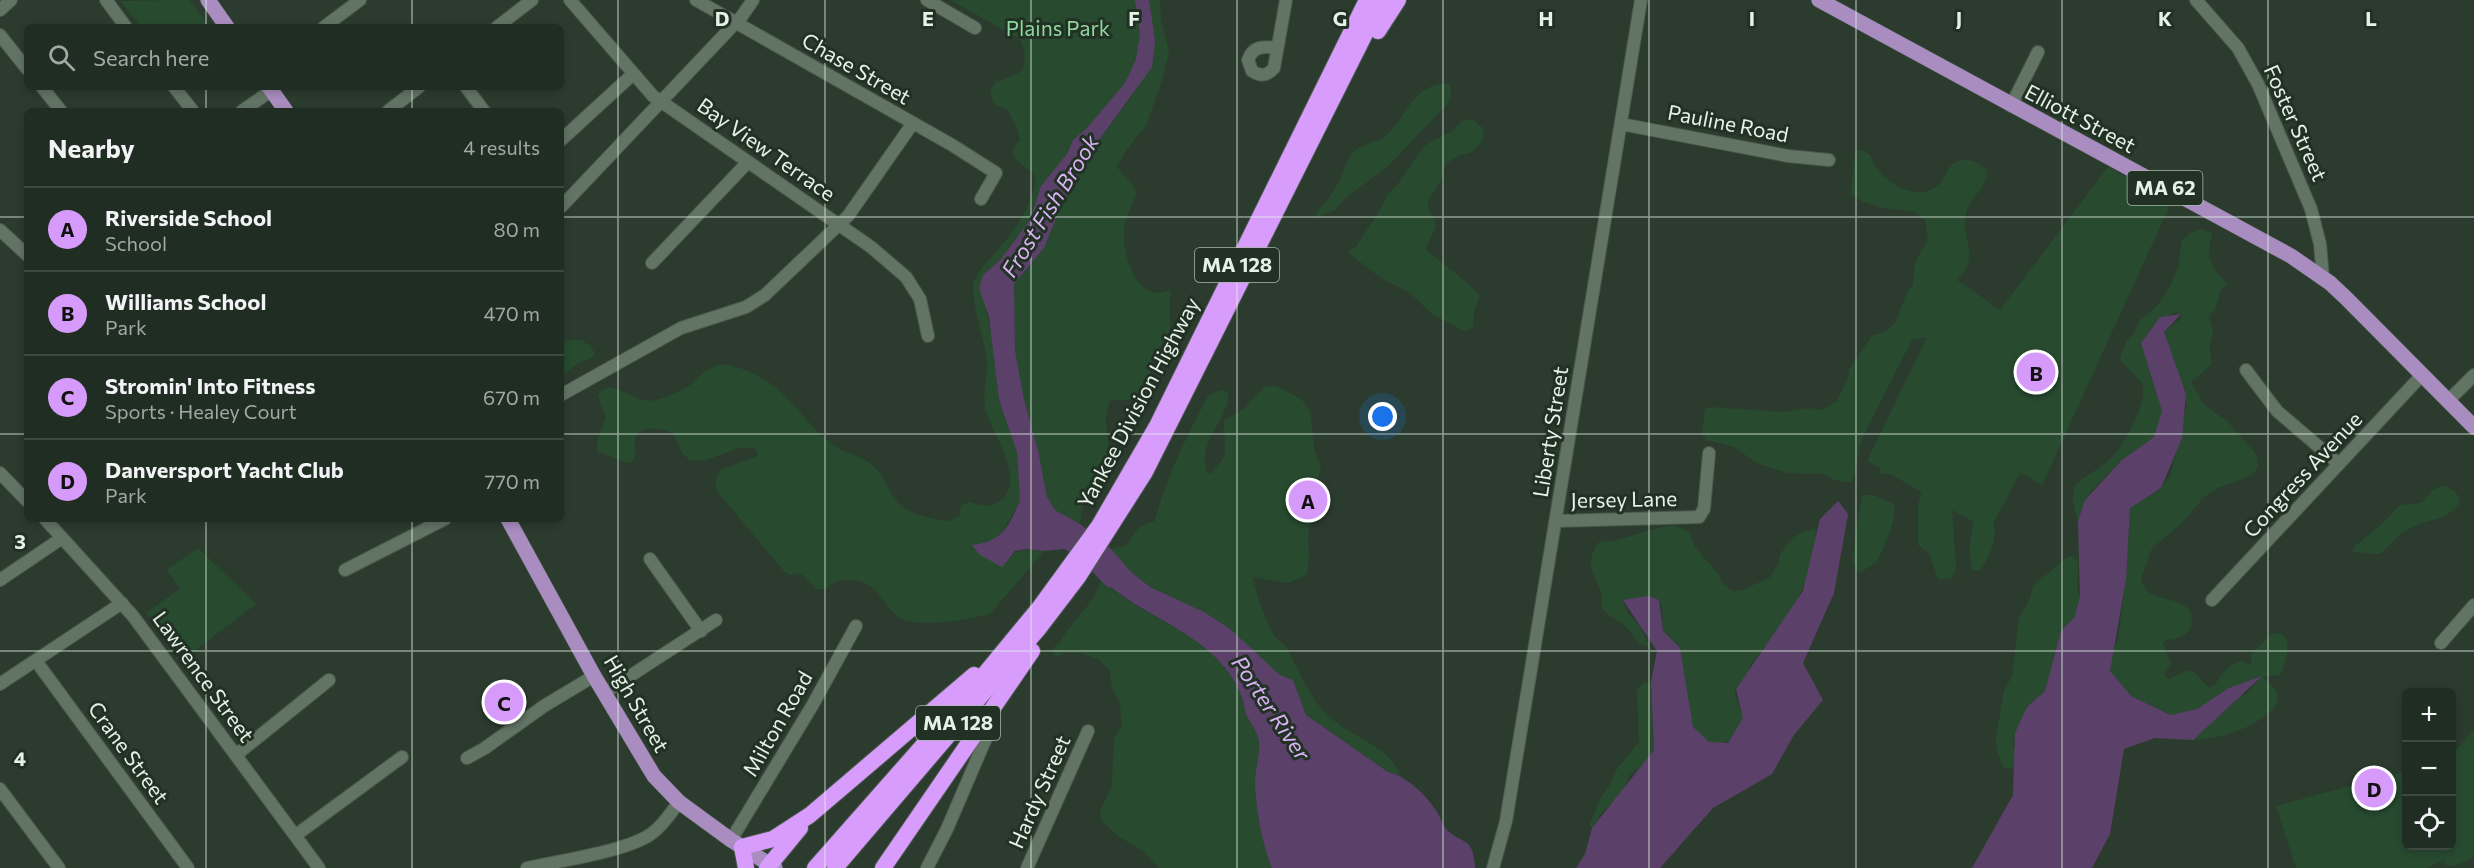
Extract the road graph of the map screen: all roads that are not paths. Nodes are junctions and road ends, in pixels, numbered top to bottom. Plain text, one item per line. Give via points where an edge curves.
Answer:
1 (11, 0) edge
2 (106, 0) edge
3 (208, 0) edge
4 (360, 0) edge
5 (570, 0) edge
6 (696, 0) edge
7 (753, 0) edge
8 (927, 0) edge
9 (1286, 0) edge
10 (1354, 0) edge
11 (1368, 0) edge
12 (1382, 0) edge
13 (1398, 0) edge
14 (1641, 0) edge
15 (1819, 0) edge
16 (2196, 0) edge
17 (525, 2) edge
18 (0, 10) edge
19 (736, 23) junction
20 (124, 24) edge
21 (225, 24) edge
22 (328, 24) edge
23 (500, 24) edge
24 (975, 28) dead end
25 (0, 35) edge
26 (1277, 48) dead end
27 (2038, 52) dead end
28 (24, 65) edge
29 (632, 75) junction
30 (44, 90) edge
31 (176, 90) edge
32 (268, 90) edge
33 (272, 90) edge
34 (415, 90) edge
35 (468, 90) edge
36 (661, 102) junction
37 (2011, 106) junction
38 (60, 108) edge
39 (191, 108) edge
40 (246, 108) edge
41 (284, 108) edge
42 (392, 108) edge
43 (482, 108) edge
44 (1310, 117) junction
45 (913, 123) junction
46 (1621, 124) junction
47 (564, 137) edge
48 (1828, 160) dead end
49 (748, 162) junction
50 (1293, 180) junction
51 (981, 199) dead end
52 (564, 202) edge
53 (839, 224) junction
54 (0, 230) edge
55 (24, 252) edge
56 (652, 263) dead end
57 (2323, 278) junction
58 (928, 336) dead end
59 (2246, 370) dead end
60 (2422, 375) junction
61 (2474, 375) edge
62 (564, 393) edge
63 (2448, 401) junction
64 (2474, 428) edge
65 (1709, 453) dead end
66 (2339, 464) junction
67 (0, 473) edge
68 (24, 498) edge
69 (1556, 521) junction
70 (48, 522) edge
71 (439, 522) edge
72 (510, 522) edge
73 (1104, 529) junction
74 (62, 538) junction
75 (651, 559) dead end
76 (345, 570) dead end
77 (1073, 574) junction
78 (0, 580) edge
79 (2212, 600) dead end
80 (1060, 601) junction
81 (122, 603) junction
82 (2474, 605) edge
83 (716, 620) dead end
84 (856, 626) dead end
85 (701, 631) junction
86 (2442, 643) dead end
87 (1009, 645) junction
88 (36, 661) junction
89 (594, 676) junction
90 (329, 680) dead end
91 (0, 684) edge
92 (604, 693) junction
93 (990, 729) dead end
94 (1088, 731) dead end
95 (236, 755) junction
96 (402, 757) dead end
97 (467, 758) dead end
98 (0, 789) edge
99 (679, 802) junction
100 (810, 815) junction
101 (296, 835) junction
102 (737, 844) junction
103 (827, 866) edge
104 (771, 867) edge
105 (59, 868) edge
106 (188, 868) edge
107 (319, 868) edge
108 (527, 868) edge
109 (746, 868) edge
110 (883, 868) edge
111 (927, 868) edge
112 (1027, 868) edge
113 (1493, 868) edge

1 - 18 street
2 - 20 street
3 - 21 main road
4 - 22 street
5 - 29 street, Bay View Terrace
6 - 19 street, Chase Street
7 - 19 street
8 - 24 street
9 - 26 street
10 - 44 highway
11 - 44 highway, Yankee Division Highway / MA 128
12 - 50 highway, Yankee Division Highway / MA 128
13 - 50 highway via 1362,59 1323,136
14 - 46 street, Liberty Street
15 - 37 main road, Elliott Street / MA 62
16 - 57 street, Foster Street via 2238,48 2258,84 2311,209
17 - 23 street
19 - 36 street
19 - 45 street, Chase Street
25 - 28 street
27 - 37 street
29 - 36 street, Bay View Terrace
29 - 47 street
30 - 38 street
31 - 39 street
32 - 40 street
33 - 41 main road
34 - 42 street
35 - 43 street
36 - 49 street, Bay View Terrace
36 - 52 street
37 - 57 main road, Elliott Street / MA 62 via 2250,232
44 - 73 highway, Yankee Division Highway / MA 128
45 - 51 street, Chase Street via 996,173
45 - 53 street via 858,205
46 - 48 street, Pauline Road
46 - 69 street, Liberty Street
49 - 53 street, Bay View Terrace
49 - 56 street
50 - 73 highway, Yankee Division Highway / MA 128 via 1160,445
53 - 58 street, Bay View Terrace via 913,284
53 - 62 street via 756,302 681,328
54 - 55 street
57 - 60 main road, Elliott Street / MA 62
59 - 66 street via 2277,411
60 - 63 main road, Elliott Street / MA 62
60 - 66 street, Congress Avenue
61 - 63 street
63 - 64 main road, Elliott Street / MA 62
65 - 69 street, Jersey Lane via 1704,509 1696,519
66 - 79 street, Congress Avenue
67 - 68 street
69 - 113 street, Liberty Street via 1506,821
70 - 74 street, Lawrence Street
71 - 76 street
72 - 89 main road, High Street
73 - 77 highway, Yankee Division Highway / MA 128
74 - 78 street
74 - 81 street, Lawrence Street
75 - 85 street
77 - 80 highway, Yankee Division Highway / MA 128
77 - 87 highway, Yankee Division Highway / MA 128
80 - 103 highway, Yankee Division Highway / MA 128 via 1016,656
80 - 110 highway via 1029,655
81 - 88 street
81 - 95 street, Lawrence Street
82 - 86 street
83 - 85 street
84 - 102 street, Milton Road
85 - 92 street
87 - 100 highway
87 - 103 highway, Yankee Division Highway / MA 128
88 - 91 street
88 - 106 street, Crane Street
89 - 92 main road, High Street
89 - 97 street
90 - 95 street
92 - 99 main road, High Street via 645,762
93 - 111 street via 948,829
94 - 112 street, Hardy Street
95 - 101 street, Lawrence Street
96 - 101 street
98 - 105 street
99 - 102 main road, High Street
99 - 108 street via 649,836
100 - 102 highway via 774,839
100 - 104 highway
101 - 107 street, Lawrence Street
102 - 104 main road, High Street
102 - 109 highway

